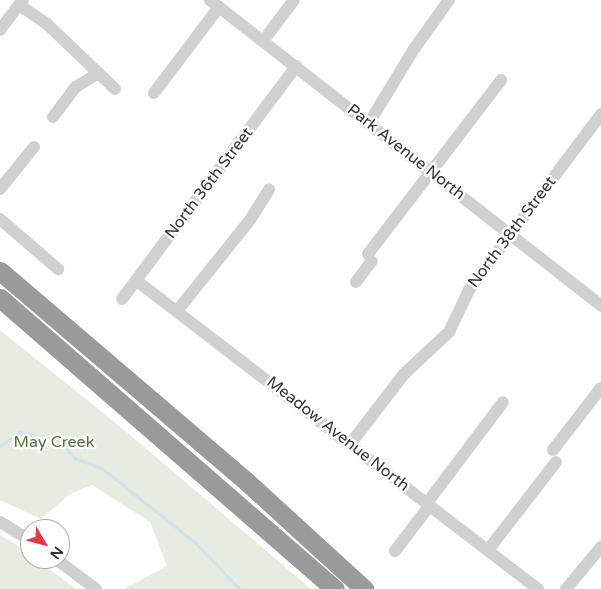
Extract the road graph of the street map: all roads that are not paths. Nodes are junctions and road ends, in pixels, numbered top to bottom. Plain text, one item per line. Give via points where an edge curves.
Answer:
1 (294, 0) edge
2 (449, 0) edge
3 (21, 2) edge
4 (215, 4) edge
5 (0, 30) edge
6 (263, 41) junction
7 (296, 66) junction
8 (97, 74) junction
9 (501, 80) dead end
10 (115, 89) dead end
11 (154, 94) dead end
12 (601, 114) edge
13 (53, 117) dead end
14 (369, 123) junction
15 (34, 147) dead end
16 (432, 172) junction
17 (0, 189) edge
18 (270, 190) dead end
19 (0, 219) edge
20 (510, 234) junction
21 (58, 269) dead end
22 (0, 271) edge
23 (137, 281) junction
24 (356, 282) dead end
25 (0, 298) edge
26 (122, 299) dead end
27 (601, 306) edge
28 (0, 310) edge
29 (177, 311) junction
30 (79, 367) junction
31 (601, 388) edge
32 (503, 402) dead end
33 (351, 443) junction
34 (429, 504) junction
35 (0, 522) edge
36 (20, 534) edge
37 (488, 550) junction
38 (395, 551) dead end
39 (599, 555) edge
40 (69, 569) edge
41 (96, 589) edge
42 (335, 589) edge
43 (364, 589) edge
44 (538, 589) edge
45 (566, 589) edge

1 - 6 street
2 - 14 street via 414,48
3 - 5 street
3 - 8 street
4 - 6 street, Park Avenue North
4 - 11 street
6 - 7 street, Park Avenue North
7 - 14 street, Park Avenue North
7 - 23 street, North 36th Street
8 - 10 street
8 - 13 street via 76,88
9 - 16 street
12 - 20 street, North 38th Street
14 - 16 street, Park Avenue North
15 - 17 street
16 - 20 street, Park Avenue North
16 - 24 street via 370,257
18 - 29 street
19 - 21 street
20 - 27 street, Park Avenue North
20 - 33 street, North 38th Street via 469,290 449,332 404,374
22 - 43 highway via 247,482
23 - 26 street, North 36th Street
23 - 29 street, Meadow Avenue North
25 - 30 highway
28 - 30 highway
29 - 33 street, Meadow Avenue North
30 - 42 highway
31 - 37 street
32 - 34 street
33 - 34 street, Meadow Avenue North
34 - 37 street, Meadow Avenue North
34 - 38 street
35 - 36 street
37 - 44 street, Meadow Avenue North
39 - 45 street
40 - 41 street

